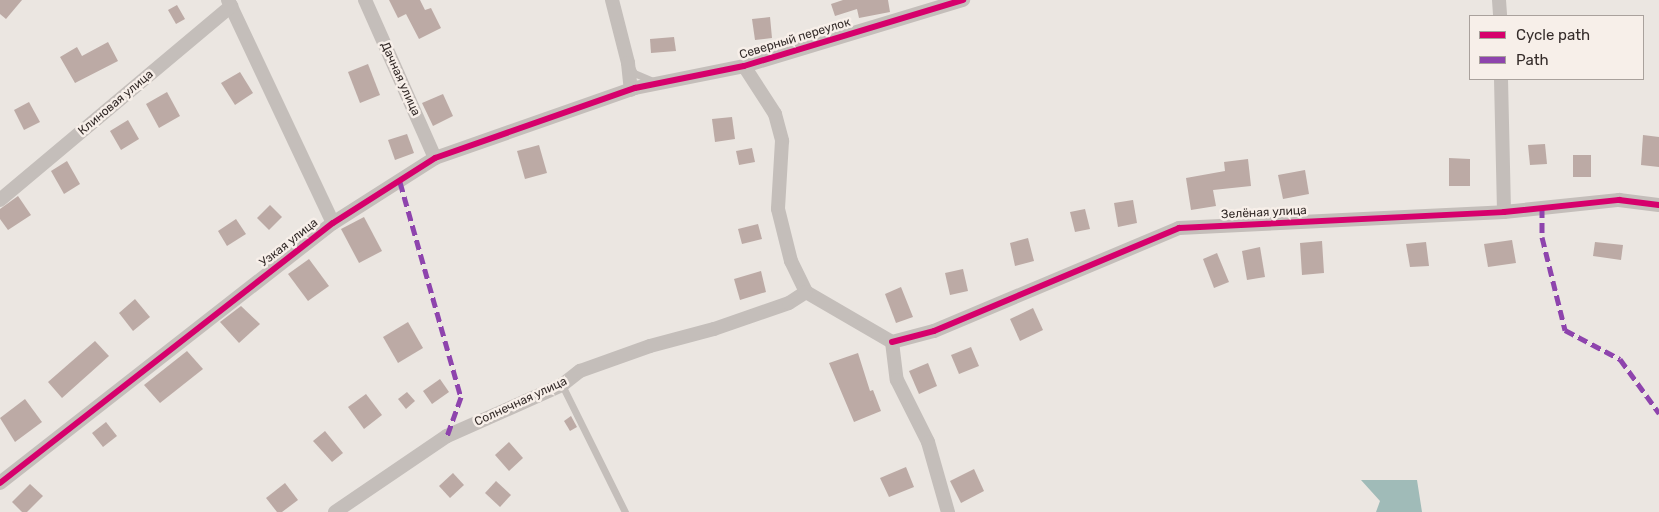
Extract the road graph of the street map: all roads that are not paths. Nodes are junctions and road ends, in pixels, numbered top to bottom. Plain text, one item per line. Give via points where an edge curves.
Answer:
1 (365, 0) edge
2 (612, 0) edge
3 (963, 0) edge
4 (1500, 0) edge
5 (230, 3) edge
6 (1500, 15) edge
7 (628, 63) junction
8 (744, 66) junction
9 (1501, 80) edge
10 (663, 84) junction
11 (631, 90) junction
12 (435, 158) junction
13 (0, 200) edge
14 (1659, 205) edge
15 (1504, 212) junction
16 (333, 223) junction
17 (806, 292) junction
18 (892, 342) junction
19 (562, 385) junction
20 (0, 483) edge
21 (335, 512) edge
22 (625, 512) edge
23 (948, 512) edge

1 - 12 street, Дачная улица
2 - 7 street
3 - 8 street, Северный переулок
4 - 6 street
5 - 13 street, Клиновая улица
5 - 16 street
7 - 10 lane via 634,73
7 - 11 street
8 - 10 street, Северный переулок
8 - 17 street via 775,114 782,141 778,209 791,261
9 - 15 street
10 - 11 street, Северный переулок
11 - 12 street, Узкая улица
12 - 16 street, Узкая улица
14 - 15 street, Зелёная улица via 1619,200
15 - 18 street, Зелёная улица via 1179,228 934,331
16 - 20 street, Узкая улица
17 - 18 street
17 - 19 street, Солнечная улица via 789,303 580,371
18 - 23 street via 897,380 928,442
19 - 21 street, Солнечная улица via 447,436
19 - 22 lane

